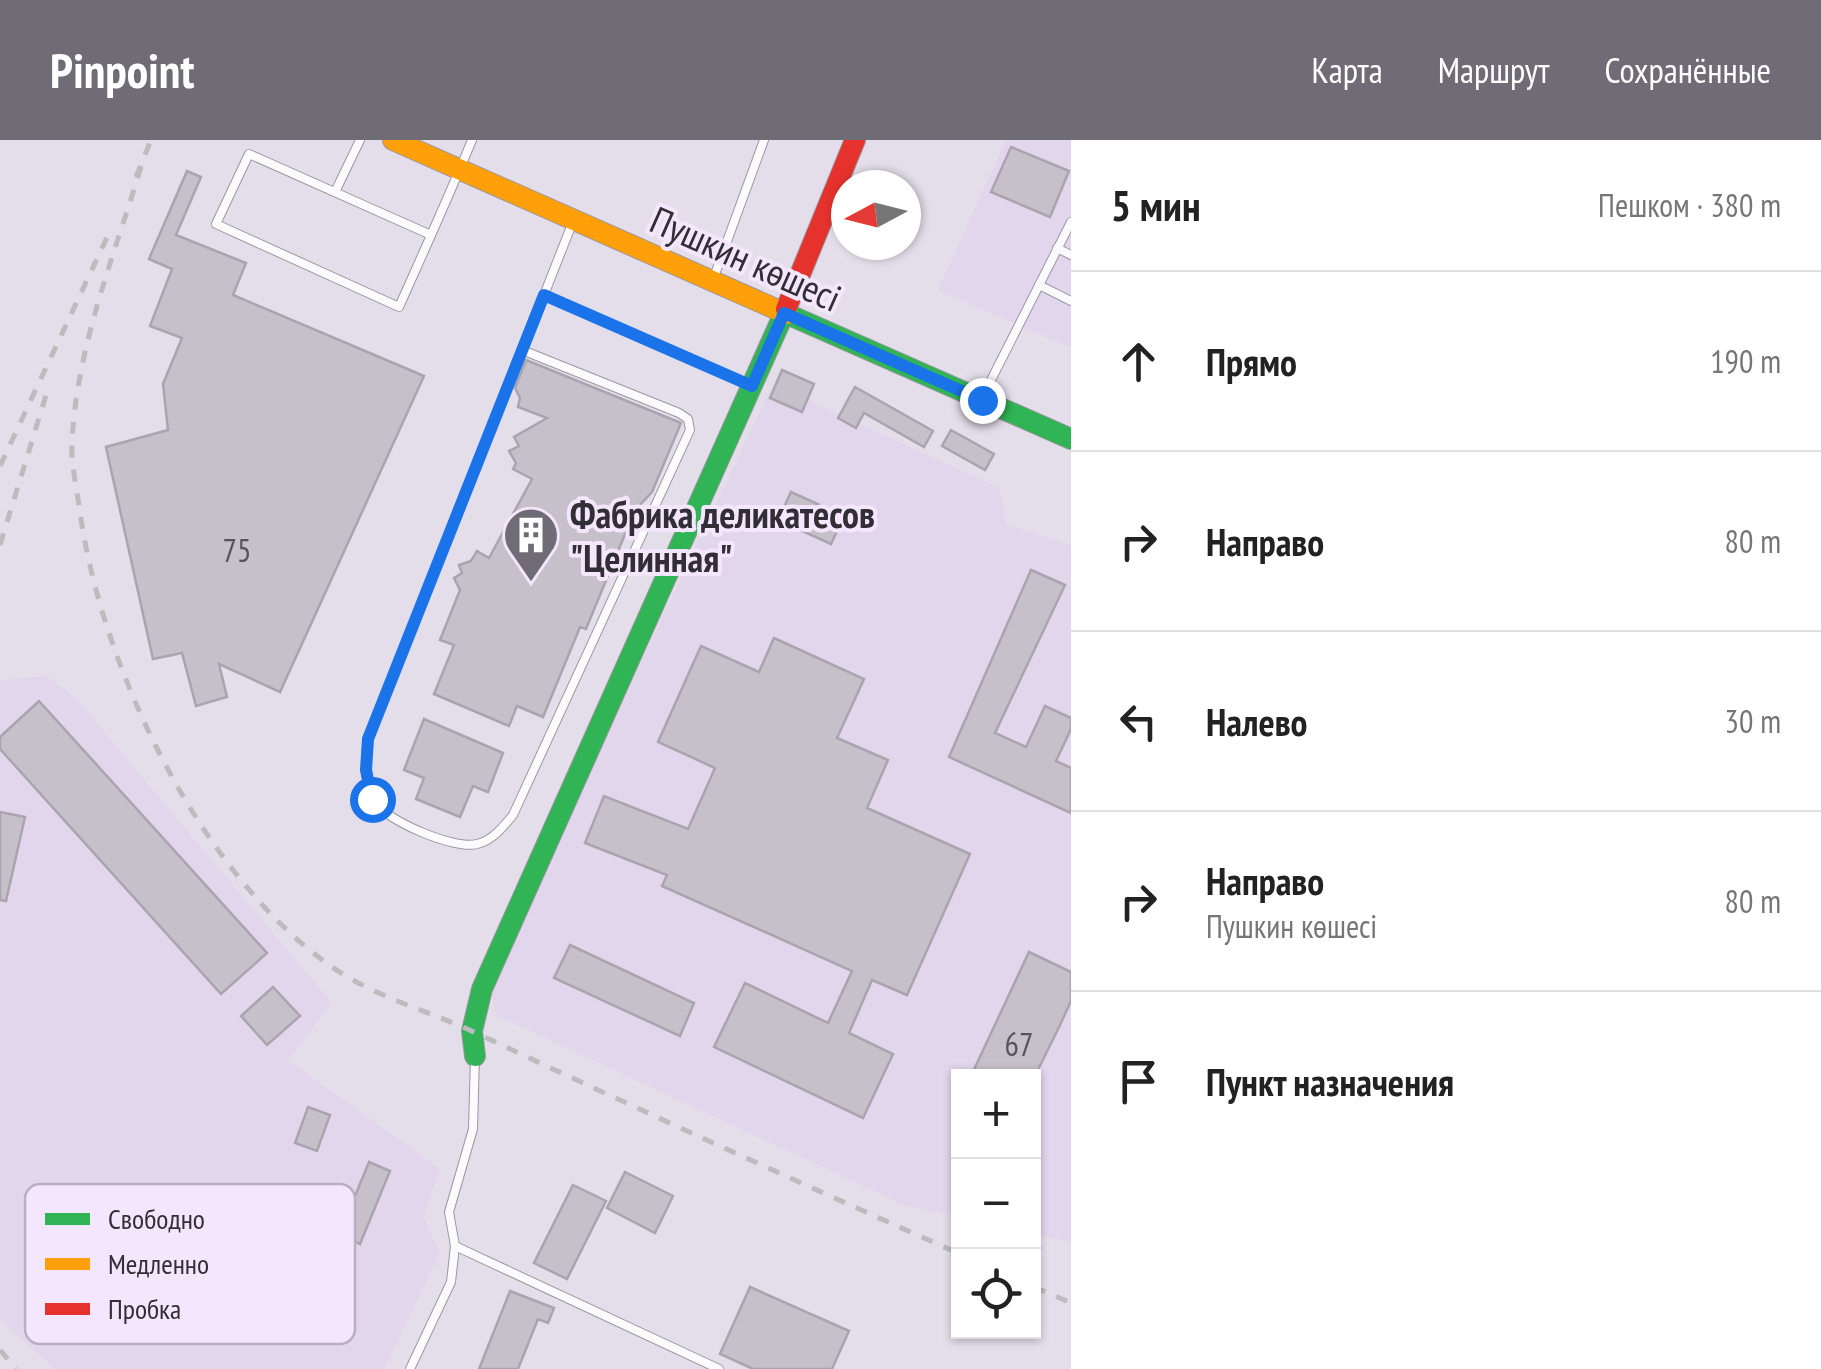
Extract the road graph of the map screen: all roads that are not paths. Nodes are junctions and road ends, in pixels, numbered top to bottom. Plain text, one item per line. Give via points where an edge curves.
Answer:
1 (360, 140) edge
2 (393, 140) edge
3 (472, 140) edge
4 (764, 140) edge
5 (855, 140) edge
6 (460, 169) junction
7 (335, 192) junction
8 (574, 220) junction
9 (1071, 222) edge
10 (431, 235) junction
11 (1057, 248) junction
12 (1071, 255) edge
13 (712, 281) junction
14 (1039, 285) junction
15 (544, 295) junction
16 (1071, 301) edge
17 (784, 313) junction
18 (522, 350) junction
19 (752, 386) junction
20 (982, 400) junction
21 (1071, 439) edge
22 (476, 1056) joint
23 (455, 1246) junction
24 (410, 1369) edge
25 (720, 1369) edge

1 - 7 lane
2 - 6 street, Пушкин көшесі
3 - 6 lane
4 - 13 lane
5 - 17 street
6 - 8 street, Пушкин көшесі
6 - 10 lane
7 - 10 lane
7 - 10 lane via 249,154 216,224 399,307
8 - 13 street, Пушкин көшесі
8 - 15 lane
9 - 11 lane
11 - 12 lane
11 - 14 lane
13 - 17 street, Пушкин көшесі
14 - 16 lane
14 - 20 lane
15 - 18 lane
15 - 19 lane
17 - 19 street
17 - 20 street, Пушкин көшесі
18 - 18 lane via 368,739 372,799 385,814 458,846 480,844 513,815 690,430 679,413
19 - 22 street via 482,989 472,1031
20 - 21 street, Пушкин көшесі
22 - 23 lane via 474,1129 448,1212
23 - 24 lane via 451,1282
23 - 25 lane

